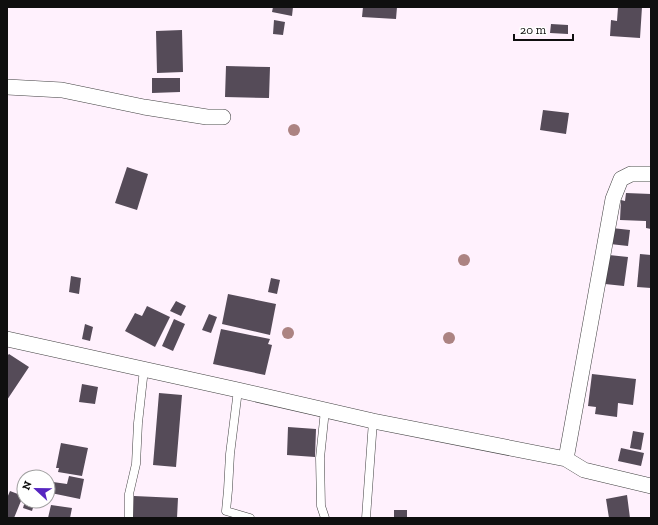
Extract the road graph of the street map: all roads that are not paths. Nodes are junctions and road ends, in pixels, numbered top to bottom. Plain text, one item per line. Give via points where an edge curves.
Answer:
1 (7, 86) edge
2 (223, 118) dead end
3 (651, 174) edge
4 (7, 339) edge
5 (144, 369) junction
6 (238, 390) junction
7 (325, 410) junction
8 (373, 421) junction
9 (566, 459) junction
10 (651, 486) edge
11 (129, 518) edge
12 (250, 518) edge
13 (325, 518) edge
14 (366, 518) edge

1 - 2 street via 62,90 144,107
3 - 9 street via 630,174 620,179 614,199
4 - 5 street
5 - 6 street
5 - 11 lane via 136,464 129,494
6 - 7 street
6 - 12 lane via 226,511
7 - 8 street
7 - 13 lane via 320,458 321,506
8 - 9 street
8 - 14 lane
9 - 10 street via 584,470

